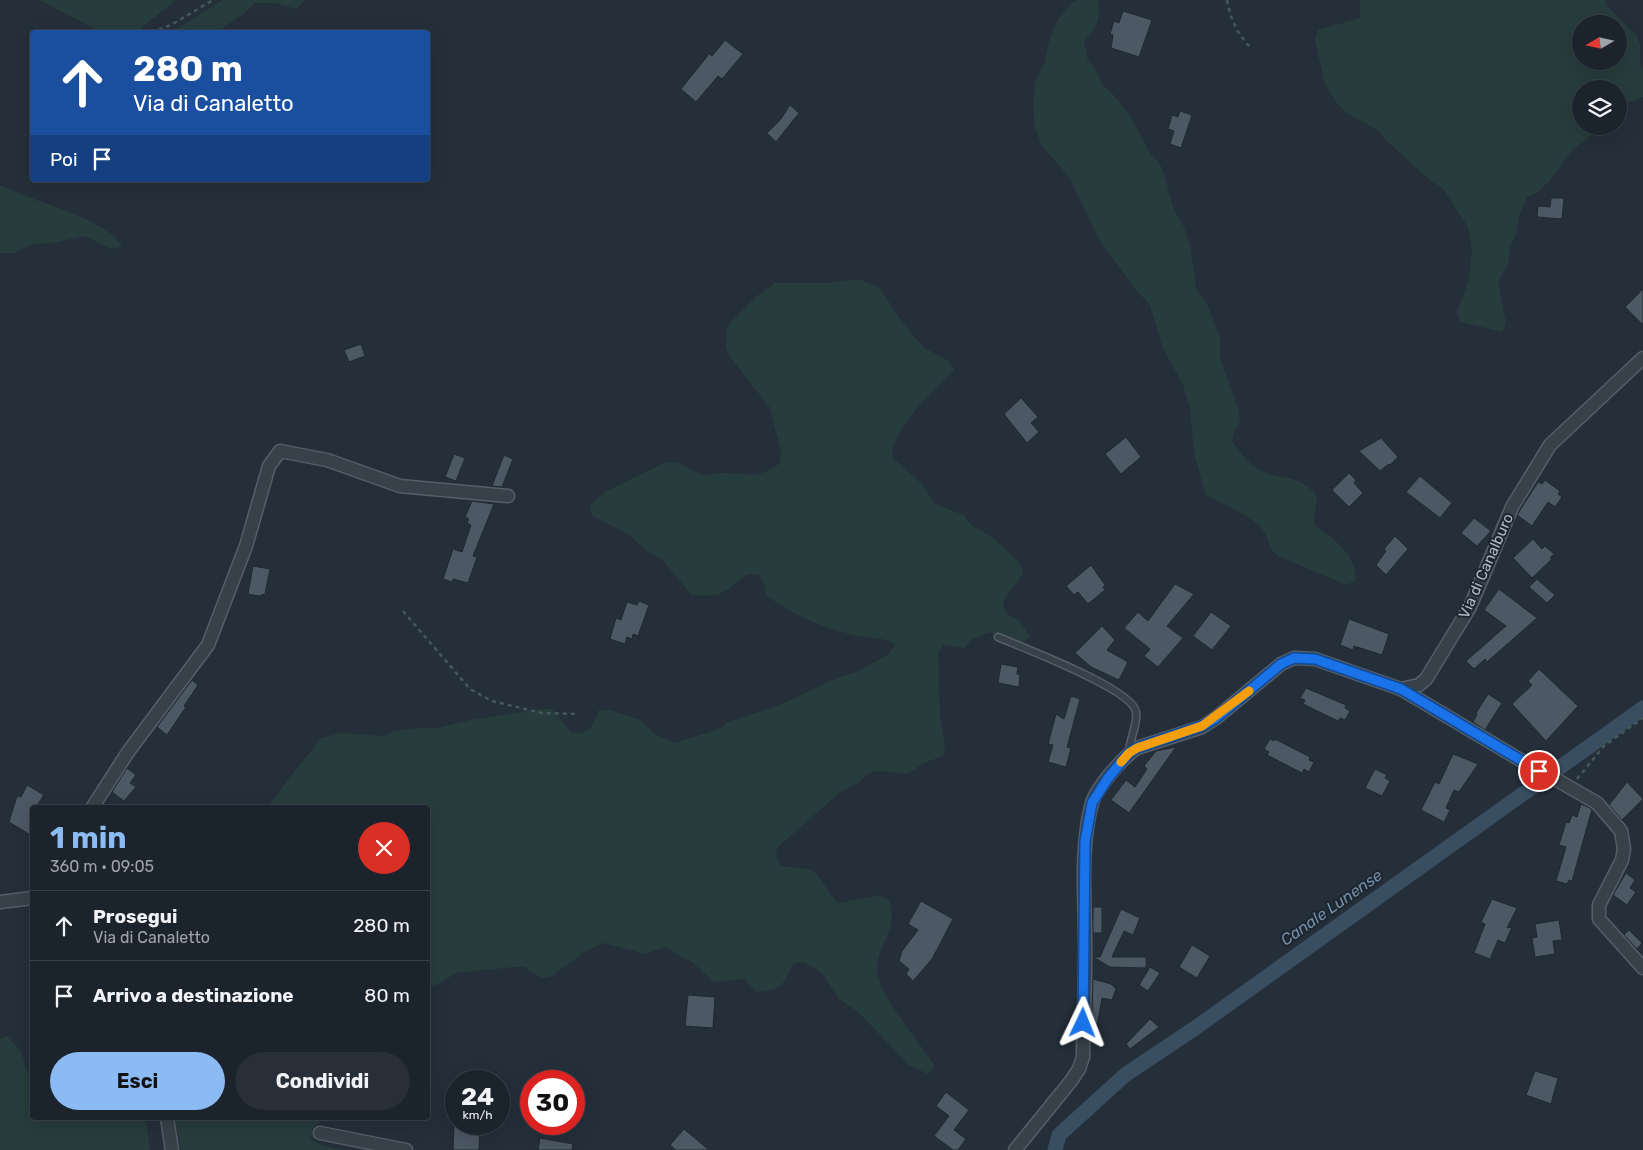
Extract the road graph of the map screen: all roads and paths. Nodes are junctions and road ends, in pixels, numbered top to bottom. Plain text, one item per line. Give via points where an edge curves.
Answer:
1 (213, 0) edge
2 (1227, 0) edge
3 (157, 30) edge
4 (1252, 49) dead end
5 (1643, 358) edge
6 (508, 496) dead end
7 (403, 611) dead end
8 (998, 637) dead end
9 (1401, 689) junction
10 (578, 714) dead end
11 (1643, 718) edge
12 (1129, 753) junction
13 (1539, 771) tunnel mouth
14 (1557, 780) tunnel mouth
15 (1569, 787) junction
16 (94, 805) edge
17 (30, 898) edge
18 (0, 902) edge
19 (1643, 968) edge
20 (167, 1120) edge
21 (320, 1133) dead end
22 (172, 1150) edge
23 (406, 1150) edge
24 (1015, 1150) edge

1 - 3 path
2 - 4 path via 1232,22
5 - 9 street, Via di Canalburo via 1550,445 1512,507 1470,607 1426,679 1419,685
6 - 16 street via 400,486 327,460 280,452 268,466 246,546 208,645 128,752
7 - 10 path via 470,689 492,701 542,713
8 - 12 lane via 1101,682 1129,700 1136,713
9 - 12 street via 1315,659 1294,658 1281,664 1216,718
9 - 13 street
11 - 15 path via 1604,746
12 - 24 street via 1095,796 1085,842 1083,1057 1071,1081
14 - 15 street
15 - 19 street via 1598,803 1621,832 1624,840 1622,860 1599,905 1599,919
17 - 18 street
20 - 22 street
21 - 23 street

